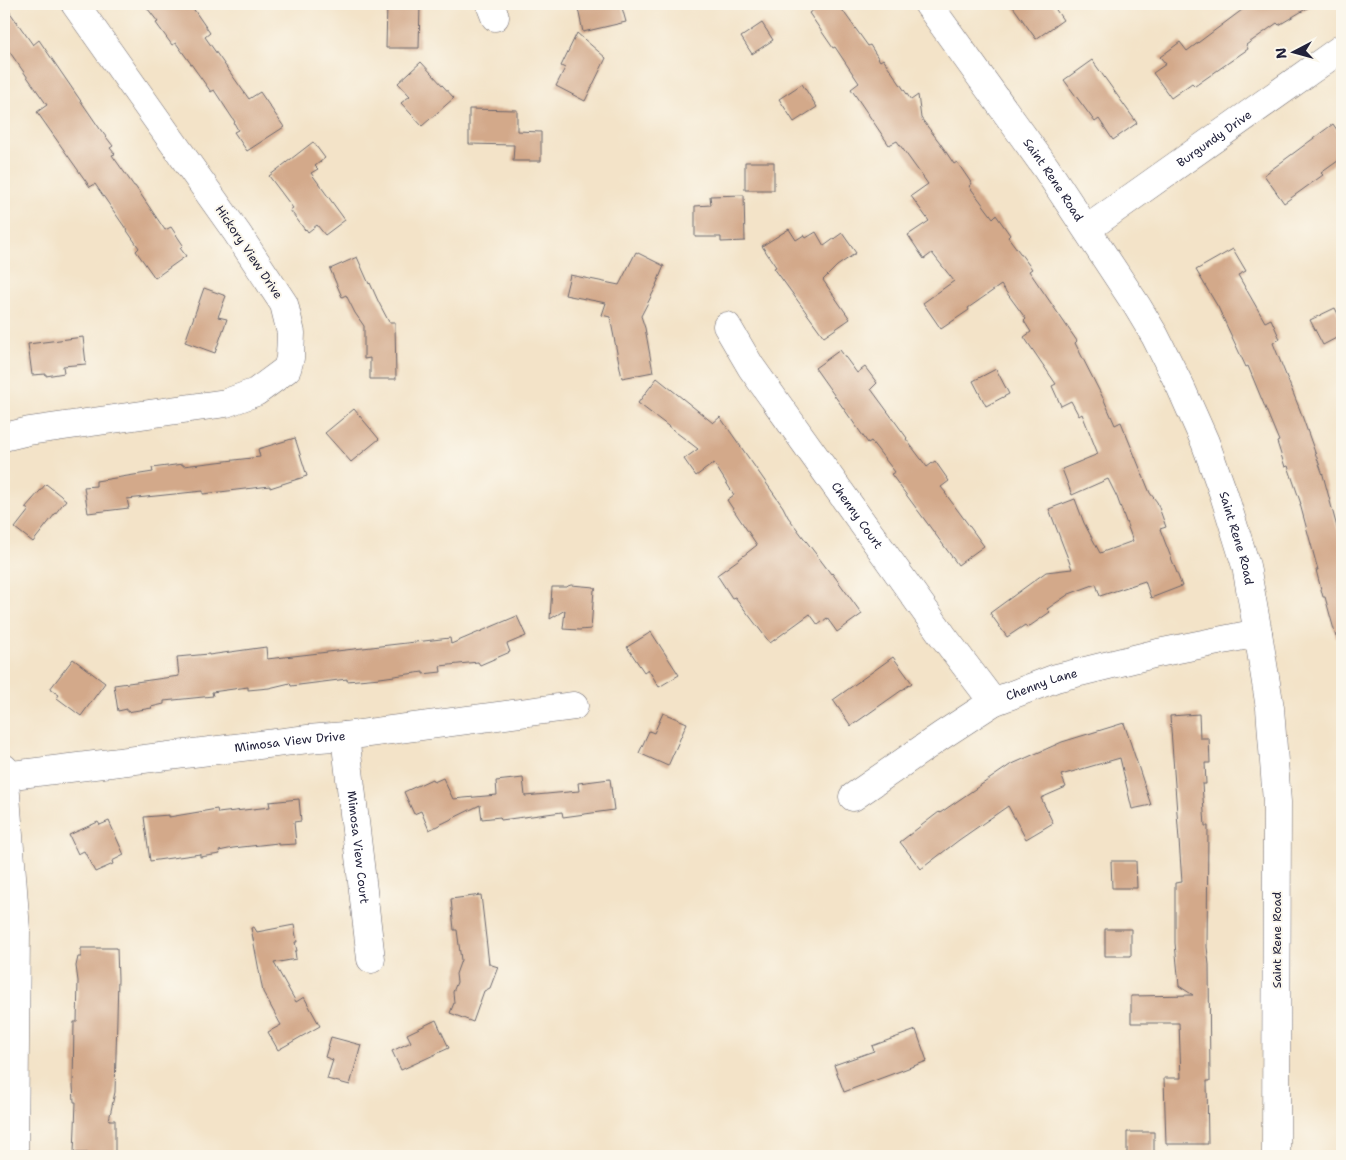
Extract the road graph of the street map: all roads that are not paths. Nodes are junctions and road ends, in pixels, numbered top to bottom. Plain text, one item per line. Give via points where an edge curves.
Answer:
1 (75, 4) edge
2 (928, 4) edge
3 (1342, 48) edge
4 (1087, 228) junction
5 (727, 326) dead end
6 (4, 437) edge
7 (1258, 633) junction
8 (993, 702) junction
9 (574, 706) dead end
10 (345, 736) junction
11 (4, 773) edge
12 (852, 797) dead end
13 (371, 959) dead end
14 (14, 1156) edge
15 (1276, 1156) edge

1 - 6 street, Hickory View Drive via 284,304 291,333 290,358 287,369 256,392 226,403
2 - 4 street, Saint Rene Road
3 - 4 street, Burgundy Drive
4 - 7 street, Saint Rene Road via 1155,336 1205,442 1246,566
5 - 8 street, Chenny Court via 750,367
7 - 8 street, Chenny Lane via 1056,678
7 - 15 street, Saint Rene Road via 1270,708 1277,802
8 - 12 street, Chenny Lane
9 - 10 street, Mimosa View Drive
10 - 11 street, Mimosa View Drive
10 - 13 street, Mimosa View Court
11 - 14 street via 16,930

